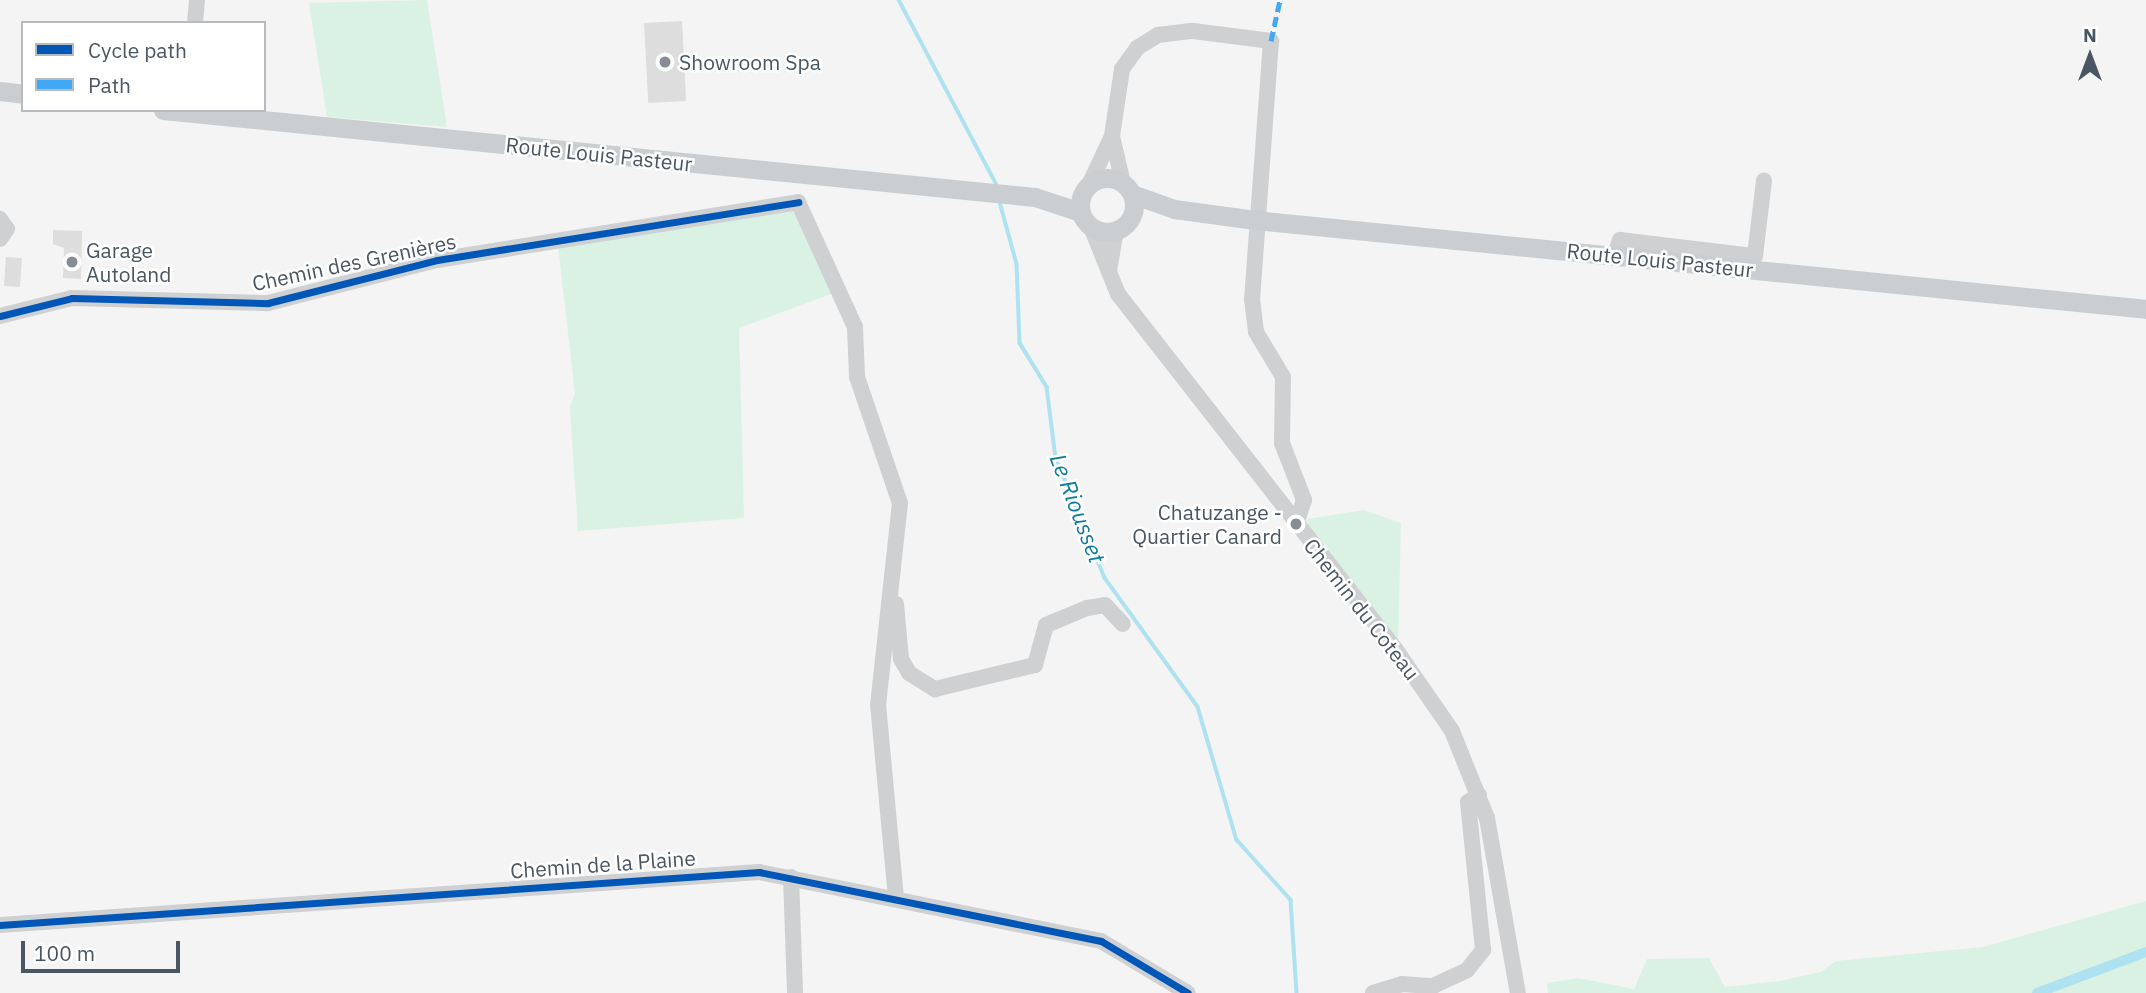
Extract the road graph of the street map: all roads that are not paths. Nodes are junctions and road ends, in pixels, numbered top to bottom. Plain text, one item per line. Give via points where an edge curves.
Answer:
1 (197, 0) edge
2 (195, 21) edge
3 (0, 91) edge
4 (21, 94) edge
5 (194, 112) edge
6 (1112, 136) junction
7 (1764, 181) dead end
8 (1088, 185) junction
9 (1128, 188) junction
10 (1035, 197) junction
11 (1174, 209) junction
12 (0, 219) edge
13 (1086, 219) junction
14 (1255, 220) junction
15 (1123, 224) junction
16 (0, 239) edge
17 (1615, 256) junction
18 (1109, 271) junction
19 (2146, 309) edge
20 (0, 316) edge
21 (1296, 524) junction
22 (897, 565) junction
23 (1123, 624) dead end
24 (1479, 795) junction
25 (791, 877) junction
26 (897, 897) junction
27 (0, 925) edge
28 (795, 993) edge
29 (1188, 993) edge
30 (1373, 993) edge
31 (1518, 993) edge

1 - 2 street
3 - 4 main road
5 - 10 main road, Route Louis Pasteur
6 - 8 street
6 - 9 street
6 - 14 street via 1122,69 1147,40 1193,31 1271,41
7 - 17 street via 1755,256 1620,240
8 - 9 main road, Route Louis Pasteur via 1107,177
8 - 10 main road, Route Louis Pasteur
8 - 13 main road
9 - 11 main road, Route Louis Pasteur
9 - 15 main road
10 - 13 main road, Route Louis Pasteur
11 - 14 main road, Route Louis Pasteur
11 - 15 main road, Route Louis Pasteur
12 - 16 street via 6,229
13 - 15 main road, Route Louis Pasteur
13 - 18 street, Chemin du Coteau
14 - 17 main road, Route Louis Pasteur
14 - 21 street via 1256,332 1283,377 1282,443 1304,500
15 - 18 street
17 - 19 main road, Route Louis Pasteur
18 - 21 street, Chemin du Coteau via 1118,294 1174,370
20 - 22 street, Chemin des Grenières via 72,298 268,303 437,260 798,202 855,327 857,377 900,503
21 - 24 street, Chemin du Coteau via 1431,697
22 - 23 street via 901,659 928,688 1035,665 1046,625 1087,608 1105,605
22 - 26 street via 878,704
24 - 30 street via 1468,802 1483,950 1467,970 1433,986 1402,985
24 - 31 street, Chemin du Coteau
25 - 26 street, Chemin de la Plaine
25 - 27 street, Chemin de la Plaine via 727,873
25 - 28 street
26 - 29 street, Chemin de la Plaine via 1101,941

